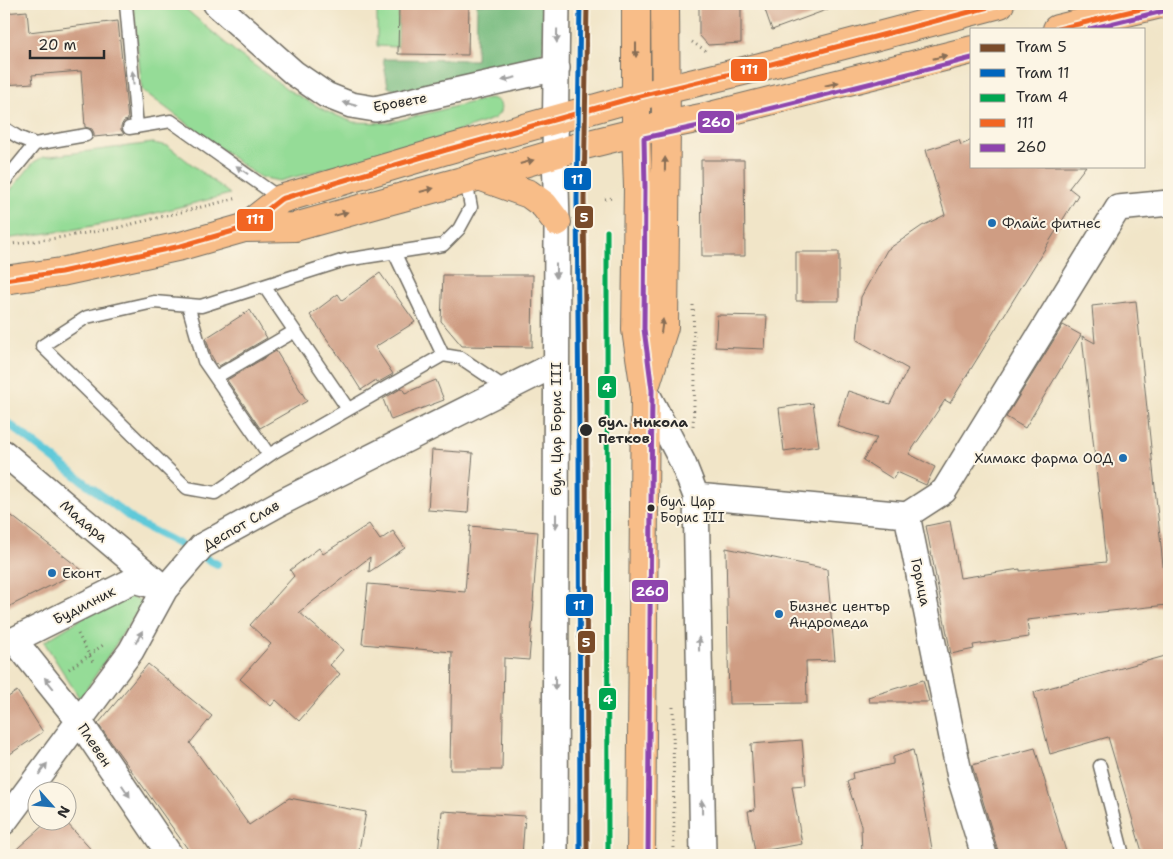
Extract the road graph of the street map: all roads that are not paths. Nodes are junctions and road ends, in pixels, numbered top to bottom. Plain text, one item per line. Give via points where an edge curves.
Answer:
1 (126, 4) edge
2 (557, 4) edge
3 (636, 4) edge
4 (665, 4) edge
5 (1000, 4) edge
6 (1161, 4) edge
7 (219, 5) edge
8 (1061, 28) edge
9 (970, 51) edge
10 (557, 68) junction
11 (665, 90) junction
12 (636, 97) junction
13 (556, 120) junction
14 (666, 125) junction
15 (4, 128) edge
16 (636, 132) junction
17 (86, 135) dead end
18 (34, 144) junction
19 (555, 153) junction
20 (472, 178) junction
21 (4, 182) edge
22 (282, 199) junction
23 (1169, 203) edge
24 (557, 222) junction
25 (244, 228) junction
26 (394, 252) junction
27 (4, 280) edge
28 (264, 286) junction
29 (188, 305) junction
30 (294, 331) junction
31 (443, 355) junction
32 (556, 364) junction
33 (216, 377) junction
34 (507, 389) junction
35 (645, 390) junction
36 (348, 409) junction
37 (4, 453) edge
38 (269, 456) junction
39 (696, 496) junction
40 (907, 515) junction
41 (165, 589) junction
42 (9, 641) edge
43 (79, 721) junction
44 (1100, 766) dead end
45 (4, 822) edge
46 (170, 855) edge
47 (555, 855) edge
48 (641, 855) edge
49 (703, 855) edge
50 (984, 855) edge
51 (1123, 855) edge

22 -> 1 lane via 171,121 133,128
2 -> 10 street, бул. Цар Борис III
3 -> 12 main road
4 - 11 main road
5 - 11 main road
6 - 8 main road
10 -> 7 street, Еровете via 375,109 351,106 326,95 294,74
14 -> 9 main road
10 - 13 street, бул. Цар Борис III
11 - 12 main road
11 - 14 main road
12 - 13 main road
12 - 16 main road
13 - 19 street, бул. Цар Борис III
13 - 22 main road
14 - 16 main road
35 -> 14 main road via 664,327
15 - 18 lane
16 - 19 main road
16 - 35 main road via 636,330
17 - 18 lane
18 - 21 lane
20 -> 19 main road
19 - 24 street, бул. Цар Борис III
20 - 24 main road via 529,194 544,205
25 -> 20 main road via 294,228
20 - 26 lane via 470,207 458,229 443,245
22 - 25 main road
23 - 40 street via 1118,208 944,491
24 -> 32 street, бул. Цар Борис III
25 - 27 main road via 89,266
26 - 28 lane via 345,260
26 - 31 lane
28 - 29 lane via 201,306
28 - 30 lane
29 - 33 lane via 204,361
29 - 38 lane via 154,302 87,317 42,346 187,488 214,493
30 - 33 lane
30 - 36 lane
31 - 34 lane via 461,358
31 - 36 lane
32 - 34 street, Деспот Слав
32 -> 47 street, бул. Цар Борис III
33 - 38 lane
34 - 41 street, Деспот Слав via 280,503 202,546
35 - 39 street via 683,463
35 - 48 main road
36 - 38 lane
37 - 41 street, Мадара
39 - 40 street
49 -> 39 street
40 - 50 street, Горица via 960,777
41 - 42 street, Будилник via 134,580
43 -> 41 street, Деспот Слав via 131,651
43 -> 42 street, Плевен
45 -> 43 street, Деспот Слав
43 -> 46 street, Плевен
44 - 51 lane

